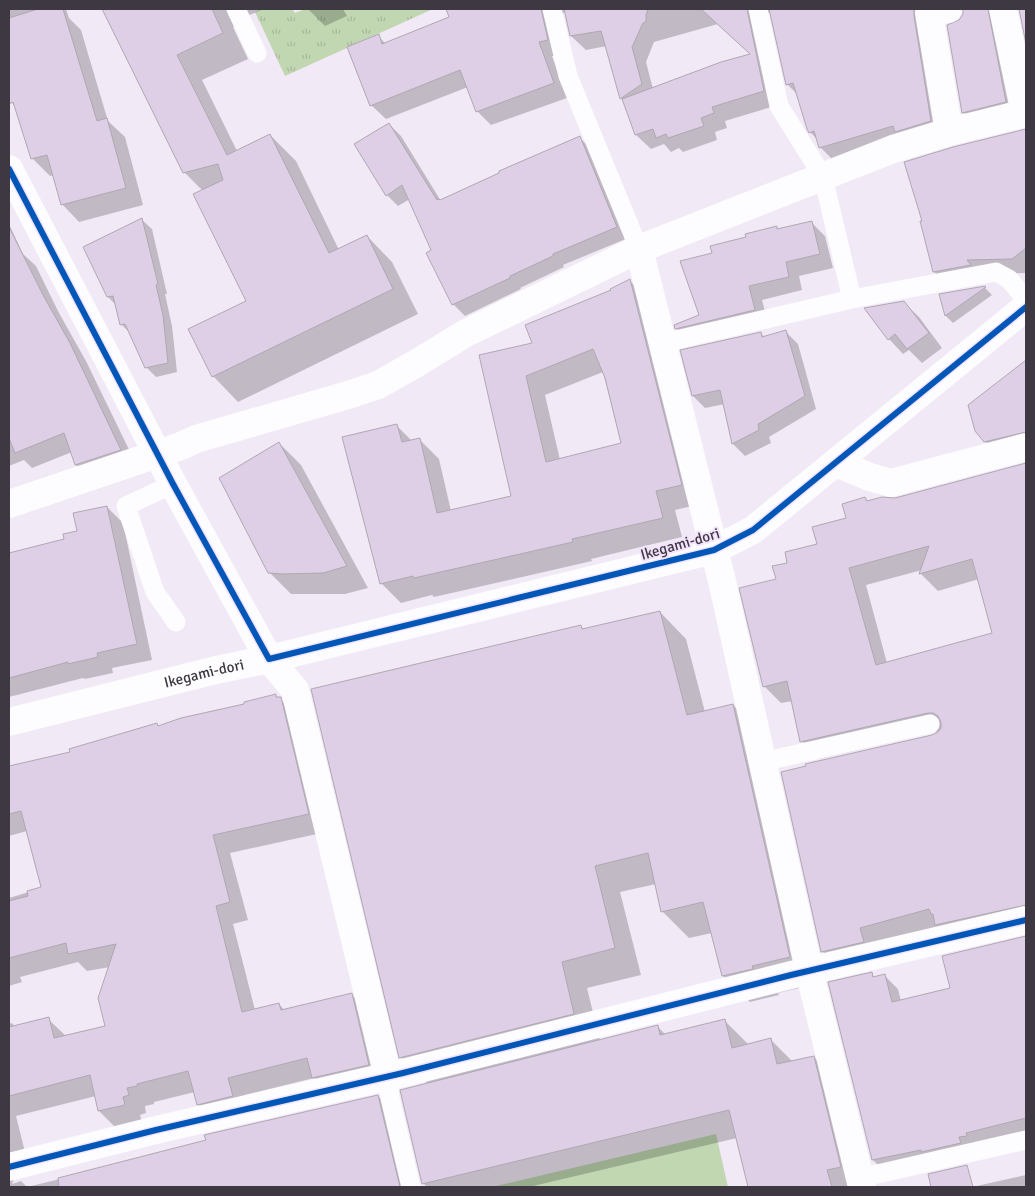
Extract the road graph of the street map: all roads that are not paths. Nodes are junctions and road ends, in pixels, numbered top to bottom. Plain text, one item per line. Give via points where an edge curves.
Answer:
1 (236, 9) edge
2 (552, 9) edge
3 (758, 9) edge
4 (948, 9) edge
5 (1003, 9) edge
6 (257, 53) dead end
7 (1026, 113) edge
8 (949, 132) junction
9 (9, 169) edge
10 (823, 177) junction
11 (639, 249) junction
12 (852, 299) junction
13 (1026, 300) edge
14 (1026, 307) edge
15 (663, 343) junction
16 (1026, 447) edge
17 (158, 452) junction
18 (836, 462) junction
19 (173, 484) junction
20 (9, 504) edge
21 (714, 550) junction
22 (176, 622) dead end
23 (269, 659) junction
24 (9, 722) edge
25 (930, 724) dead end
26 (762, 762) junction
27 (1026, 920) edge
28 (809, 970) junction
29 (388, 1077) junction
30 (1026, 1140) edge
31 (9, 1167) edge
32 (861, 1182) edge
33 (411, 1187) edge

1 - 6 lane
2 - 11 lane via 568,76 624,199
3 - 10 lane via 780,106
4 - 8 street via 929,13
5 - 7 street
7 - 8 street
8 - 10 street via 893,149 865,168
9 - 17 street
10 - 11 street via 721,208
10 - 12 lane
11 - 15 street
11 - 17 street via 466,333 442,340 378,385 348,395 265,410 181,446
12 - 13 lane via 996,272 1009,278
12 - 15 lane
14 - 18 street, Ikegami-dori
15 - 21 street
16 - 18 street via 891,483
17 - 19 street
17 - 20 street
18 - 21 street, Ikegami-dori via 753,530
19 - 22 lane via 126,506 155,592
19 - 23 street
21 - 23 street, Ikegami-dori
21 - 26 street
23 - 24 street, Ikegami-dori
23 - 29 street via 295,690
25 - 26 lane
26 - 28 street
27 - 28 street
28 - 29 street
28 - 32 street
29 - 31 street
29 - 33 lane
30 - 32 lane

